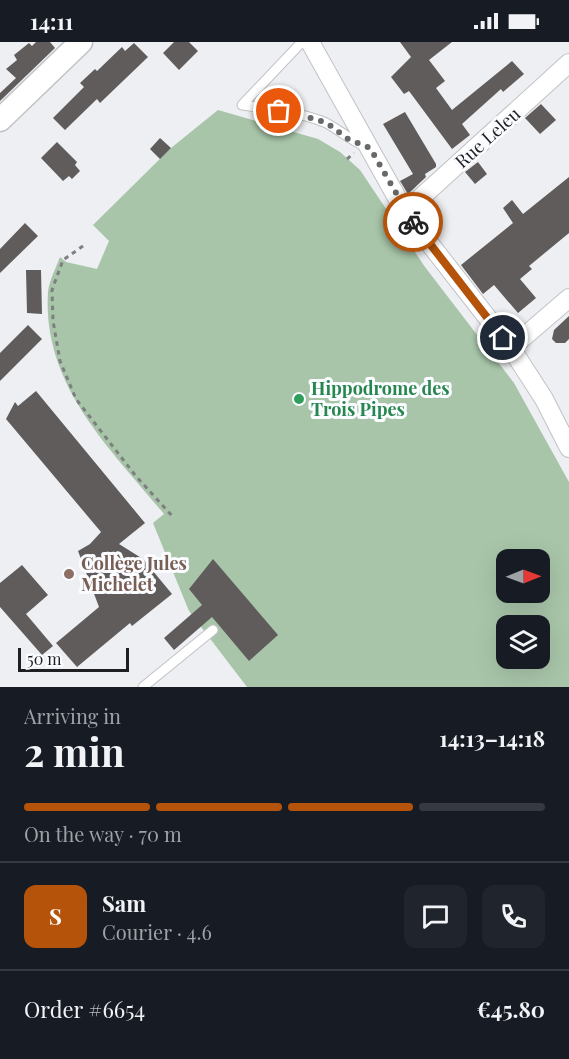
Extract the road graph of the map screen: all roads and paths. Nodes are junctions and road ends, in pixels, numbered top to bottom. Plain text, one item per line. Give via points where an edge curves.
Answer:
1 (81, 42) edge
2 (309, 44) edge
3 (569, 63) edge
4 (0, 120) edge
5 (362, 151) junction
6 (347, 159) dead end
7 (405, 212) junction
8 (83, 246) dead end
9 (569, 298) edge
10 (511, 348) junction
11 (569, 448) edge
12 (172, 517) dead end
13 (213, 630) dead end
14 (142, 687) edge

1 - 4 street
2 - 5 street
2 - 5 lane via 242,105 327,123
3 - 7 street, Rue Leleu
5 - 6 path
5 - 7 street
7 - 10 street
8 - 12 path via 63,260 52,290 60,361 76,399
9 - 10 street
10 - 11 street
13 - 14 lane

